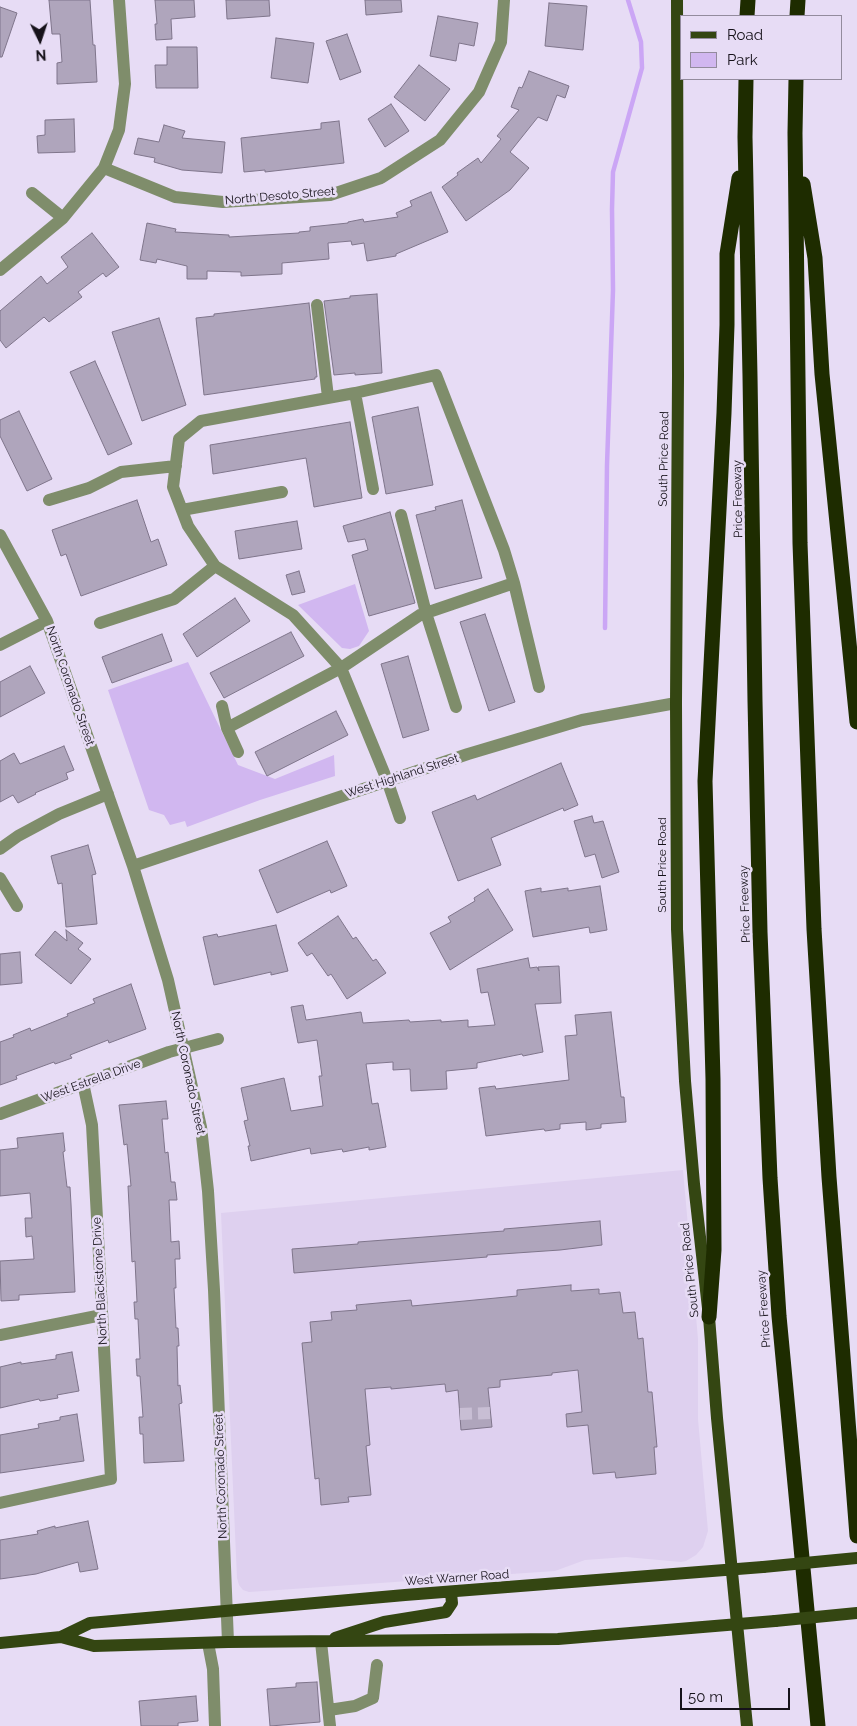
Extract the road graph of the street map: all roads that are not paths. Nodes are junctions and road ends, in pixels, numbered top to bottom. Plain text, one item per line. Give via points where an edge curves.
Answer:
1 (118, 0) edge
2 (504, 0) edge
3 (677, 0) edge
4 (748, 0) edge
5 (798, 0) edge
6 (747, 15) edge
7 (797, 15) edge
8 (746, 80) edge
9 (796, 80) edge
10 (795, 133) junction
11 (744, 137) junction
12 (104, 168) junction
13 (32, 193) dead end
14 (63, 218) junction
15 (0, 270) edge
16 (317, 305) dead end
17 (355, 393) junction
18 (328, 397) junction
19 (176, 466) junction
20 (374, 489) dead end
21 (282, 492) dead end
22 (49, 500) dead end
23 (182, 510) junction
24 (401, 515) dead end
25 (0, 535) edge
26 (215, 566) junction
27 (514, 583) junction
28 (426, 613) junction
29 (47, 621) junction
30 (100, 623) dead end
31 (0, 645) edge
32 (341, 668) junction
33 (539, 687) dead end
34 (676, 703) junction
35 (222, 706) dead end
36 (456, 707) dead end
37 (857, 722) edge
38 (227, 728) junction
39 (238, 752) dead end
40 (387, 780) junction
41 (108, 794) junction
42 (400, 818) dead end
43 (0, 849) edge
44 (133, 866) junction
45 (0, 878) edge
46 (17, 906) dead end
47 (218, 1039) dead end
48 (183, 1048) junction
49 (83, 1083) junction
50 (0, 1114) edge
51 (102, 1315) junction
52 (709, 1317) junction
53 (0, 1335) edge
54 (0, 1503) edge
55 (857, 1536) edge
56 (857, 1558) edge
57 (731, 1569) junction
58 (451, 1593) junction
59 (228, 1612) junction
60 (857, 1613) edge
61 (737, 1624) junction
62 (61, 1637) junction
63 (228, 1642) junction
64 (321, 1642) junction
65 (0, 1643) edge
66 (208, 1643) junction
67 (377, 1665) dead end
68 (329, 1710) junction
69 (215, 1726) edge
70 (330, 1726) edge
71 (747, 1726) edge
72 (818, 1726) edge

1 - 12 street via 125,84 119,130
2 - 12 street, North Desoto Street via 501,42 479,92 440,140 381,178 330,195 223,202 175,197
3 - 34 main road, South Price Road
4 - 6 highway
5 - 7 highway
8 - 11 highway, Price Freeway
9 - 10 highway
10 - 37 highway via 815,258 821,355
10 - 55 highway via 800,542 814,929 828,1177
11 - 52 highway via 727,254 724,413 705,781 713,1079 714,1250
11 - 72 highway, Price Freeway via 758,855 770,1178 779,1316
12 - 14 street
13 - 14 street
14 - 15 street
16 - 18 street
17 - 18 street
17 - 20 street
17 - 27 street via 436,375
18 - 19 street via 201,421 179,439
19 - 22 street via 121,472 89,488
19 - 23 street via 173,487
21 - 23 street
23 - 26 street via 188,526
24 - 28 street
25 - 29 street, North Coronado Street
26 - 30 street via 174,599
26 - 32 street via 293,615
27 - 28 street
27 - 33 street
28 - 32 street
28 - 36 street
29 - 31 street
29 - 41 street, North Coronado Street
32 - 38 street
32 - 40 street
34 - 40 street, West Highland Street via 582,720
34 - 52 main road, South Price Road via 677,928 694,1184
35 - 38 street
38 - 39 street
40 - 42 street
40 - 44 street, West Highland Street
41 - 43 street via 58,814
41 - 44 street, North Coronado Street
44 - 48 street, North Coronado Street via 168,980
45 - 46 street
47 - 48 street, West Estrella Drive
48 - 49 street, West Estrella Drive
48 - 59 street, North Coronado Street via 201,1128 208,1191
49 - 50 street, West Estrella Drive
49 - 51 street, North Blackstone Drive via 92,1125
51 - 53 street
51 - 54 street, North Blackstone Drive via 111,1479
52 - 57 main road, South Price Road
56 - 57 main road, West Warner Road, bridge
57 - 58 main road, West Warner Road
57 - 61 main road, South Price Road
58 - 59 main road, West Warner Road
58 - 64 main road via 452,1603 446,1612 384,1622
59 - 62 main road, West Warner Road via 90,1623
59 - 63 street, North Coronado Street
60 - 61 main road, West Warner Road, bridge
61 - 64 main road, West Warner Road via 558,1639
61 - 71 main road, South Price Road
62 - 65 main road, West Warner Road
62 - 66 main road, West Warner Road via 94,1646
63 - 64 main road, West Warner Road
63 - 66 main road, West Warner Road
64 - 68 street
66 - 69 street via 213,1669
67 - 68 street via 373,1698 356,1706
68 - 70 street

